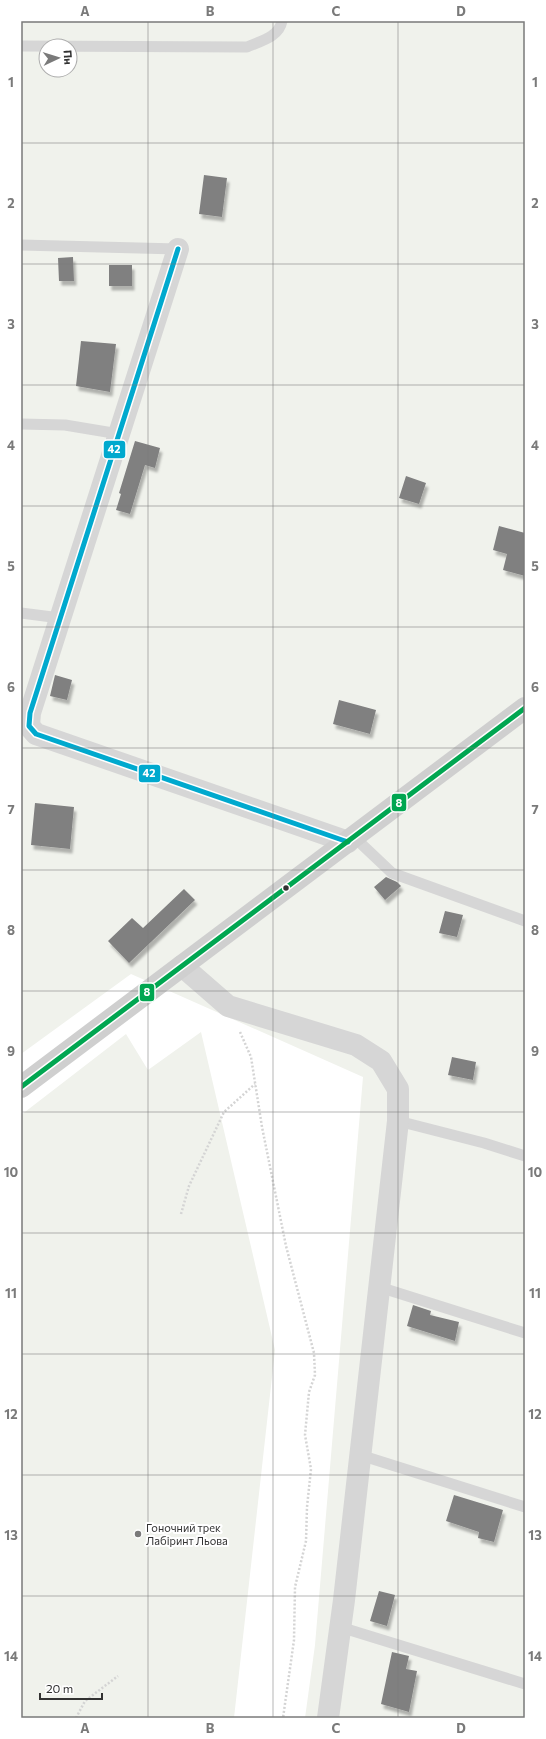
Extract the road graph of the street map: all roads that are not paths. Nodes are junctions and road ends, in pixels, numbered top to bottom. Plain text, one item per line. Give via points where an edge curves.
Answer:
1 (282, 21) edge
2 (21, 46) edge
3 (21, 245) edge
4 (178, 249) joint
5 (21, 424) edge
6 (119, 434) junction
7 (21, 613) edge
8 (60, 618) junction
9 (525, 708) edge
10 (25, 713) edge
11 (351, 840) junction
12 (525, 921) edge
13 (182, 966) junction
14 (23, 1080) edge
15 (398, 1121) junction
16 (525, 1156) edge
17 (379, 1287) junction
18 (525, 1333) edge
19 (360, 1455) junction
20 (525, 1507) edge
21 (340, 1627) junction
22 (525, 1684) edge
23 (328, 1718) edge

1 - 2 lane via 272,37 247,47
3 - 4 lane
4 - 6 street
5 - 6 lane via 65,425
6 - 8 street
7 - 8 lane
8 - 10 street
9 - 11 street
10 - 11 street via 29,726 36,734
11 - 12 lane via 392,873
11 - 13 street
13 - 14 street
13 - 15 street via 228,1006 356,1045 381,1061 398,1089
15 - 16 lane
15 - 17 street
17 - 18 lane
17 - 19 street
19 - 20 lane
19 - 21 street
21 - 22 lane
21 - 23 street

